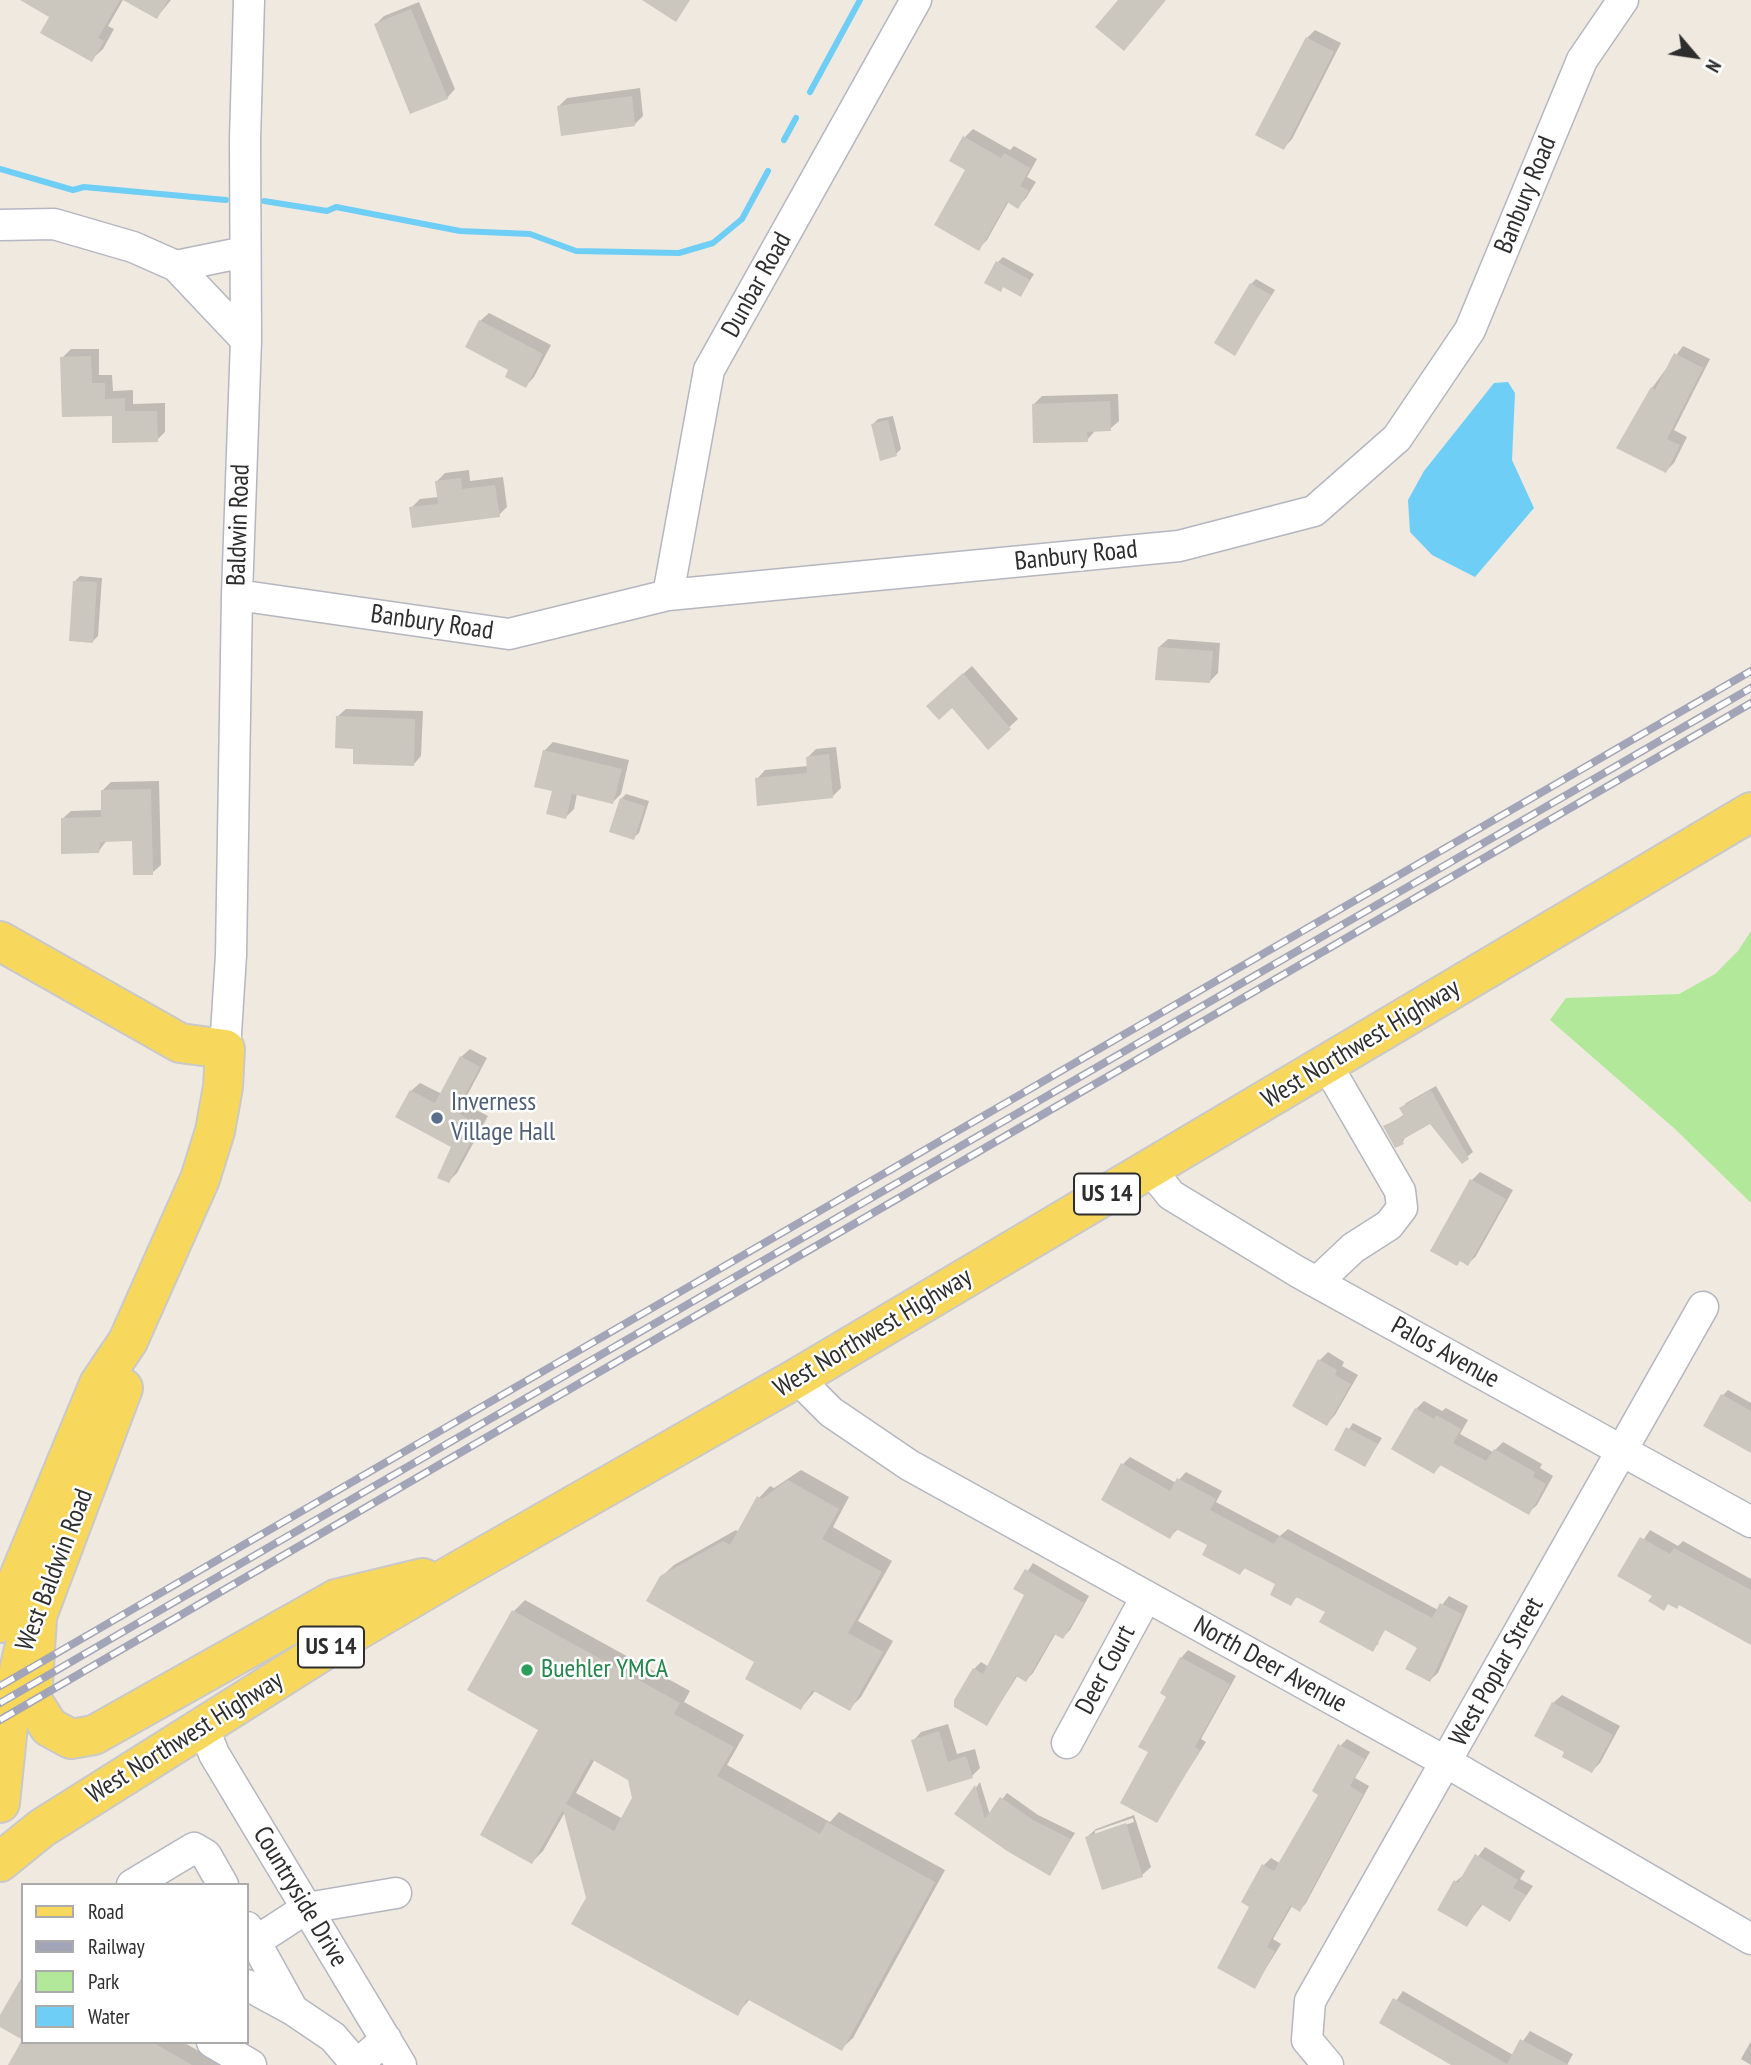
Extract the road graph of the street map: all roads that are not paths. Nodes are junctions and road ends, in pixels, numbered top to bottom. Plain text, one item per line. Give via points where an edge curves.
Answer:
1 (249, 0) edge
2 (916, 0) edge
3 (1623, 0) edge
4 (0, 225) edge
5 (245, 252) junction
6 (176, 266) junction
7 (246, 340) junction
8 (237, 595) junction
9 (668, 596) junction
10 (1751, 812) edge
11 (0, 942) edge
12 (225, 1049) junction
13 (1327, 1065) junction
14 (1150, 1169) junction
15 (1317, 1282) junction
16 (1703, 1307) dead end
17 (797, 1378) junction
18 (1623, 1450) junction
19 (1751, 1522) edge
20 (460, 1570) junction
21 (1146, 1597) junction
22 (18, 1620) edge
23 (203, 1726) junction
24 (1067, 1743) dead end
25 (1446, 1762) junction
26 (0, 1803) edge
27 (0, 1862) edge
28 (135, 1883) edge
29 (222, 1883) edge
30 (396, 1893) dead end
31 (307, 1908) junction
32 (250, 1938) edge
33 (1751, 1940) edge
34 (248, 1986) edge
35 (293, 2010) junction
36 (386, 2039) junction
37 (215, 2044) edge
38 (251, 2065) edge
39 (401, 2065) edge
40 (1328, 2065) edge

1 - 5 street, Baldwin Road
2 - 9 street, Dunbar Road via 709,370
3 - 9 street, Banbury Road via 1582,60 1470,330 1397,438 1314,511 1180,546
4 - 6 street via 54,224 133,247
5 - 6 street
5 - 7 street, Baldwin Road
6 - 7 street
7 - 8 street, Baldwin Road
8 - 9 street, Banbury Road via 509,634
8 - 12 street, Baldwin Road via 231,955
10 - 13 main road, West Northwest Highway / US 14
11 - 12 main road via 180,1042
12 - 22 main road, West Baldwin Road via 215,1131 200,1179 128,1341 122,1391
13 - 14 main road, West Northwest Highway / US 14
13 - 15 street via 1400,1191 1402,1208 1389,1225 1353,1248
14 - 15 street, Palos Avenue via 1171,1195
14 - 17 main road, West Northwest Highway / US 14
15 - 18 street, Palos Avenue
16 - 18 street, West Poplar Street
17 - 20 main road, West Northwest Highway / US 14
17 - 21 street, North Deer Avenue via 831,1412 909,1465
18 - 19 street, Palos Avenue
18 - 25 street, West Poplar Street
20 - 22 main road via 336,1599 94,1735 71,1739 49,1727 32,1700
20 - 23 main road, West Northwest Highway / US 14
21 - 24 street, Deer Court
21 - 25 street, North Deer Avenue
22 - 26 main road, West Baldwin Road via 23,1653 12,1696
23 - 27 main road, West Northwest Highway / US 14 via 42,1828
23 - 31 street, Countryside Drive via 214,1754
25 - 33 street, North Deer Avenue
25 - 40 street, West Poplar Street via 1310,2001 1307,2040
28 - 29 street via 194,1848 206,1855
30 - 31 street
31 - 32 street
31 - 36 street, Countryside Drive
32 - 35 street
34 - 35 street
35 - 36 street via 333,2037 357,2065
36 - 39 street, Countryside Drive
37 - 38 street

